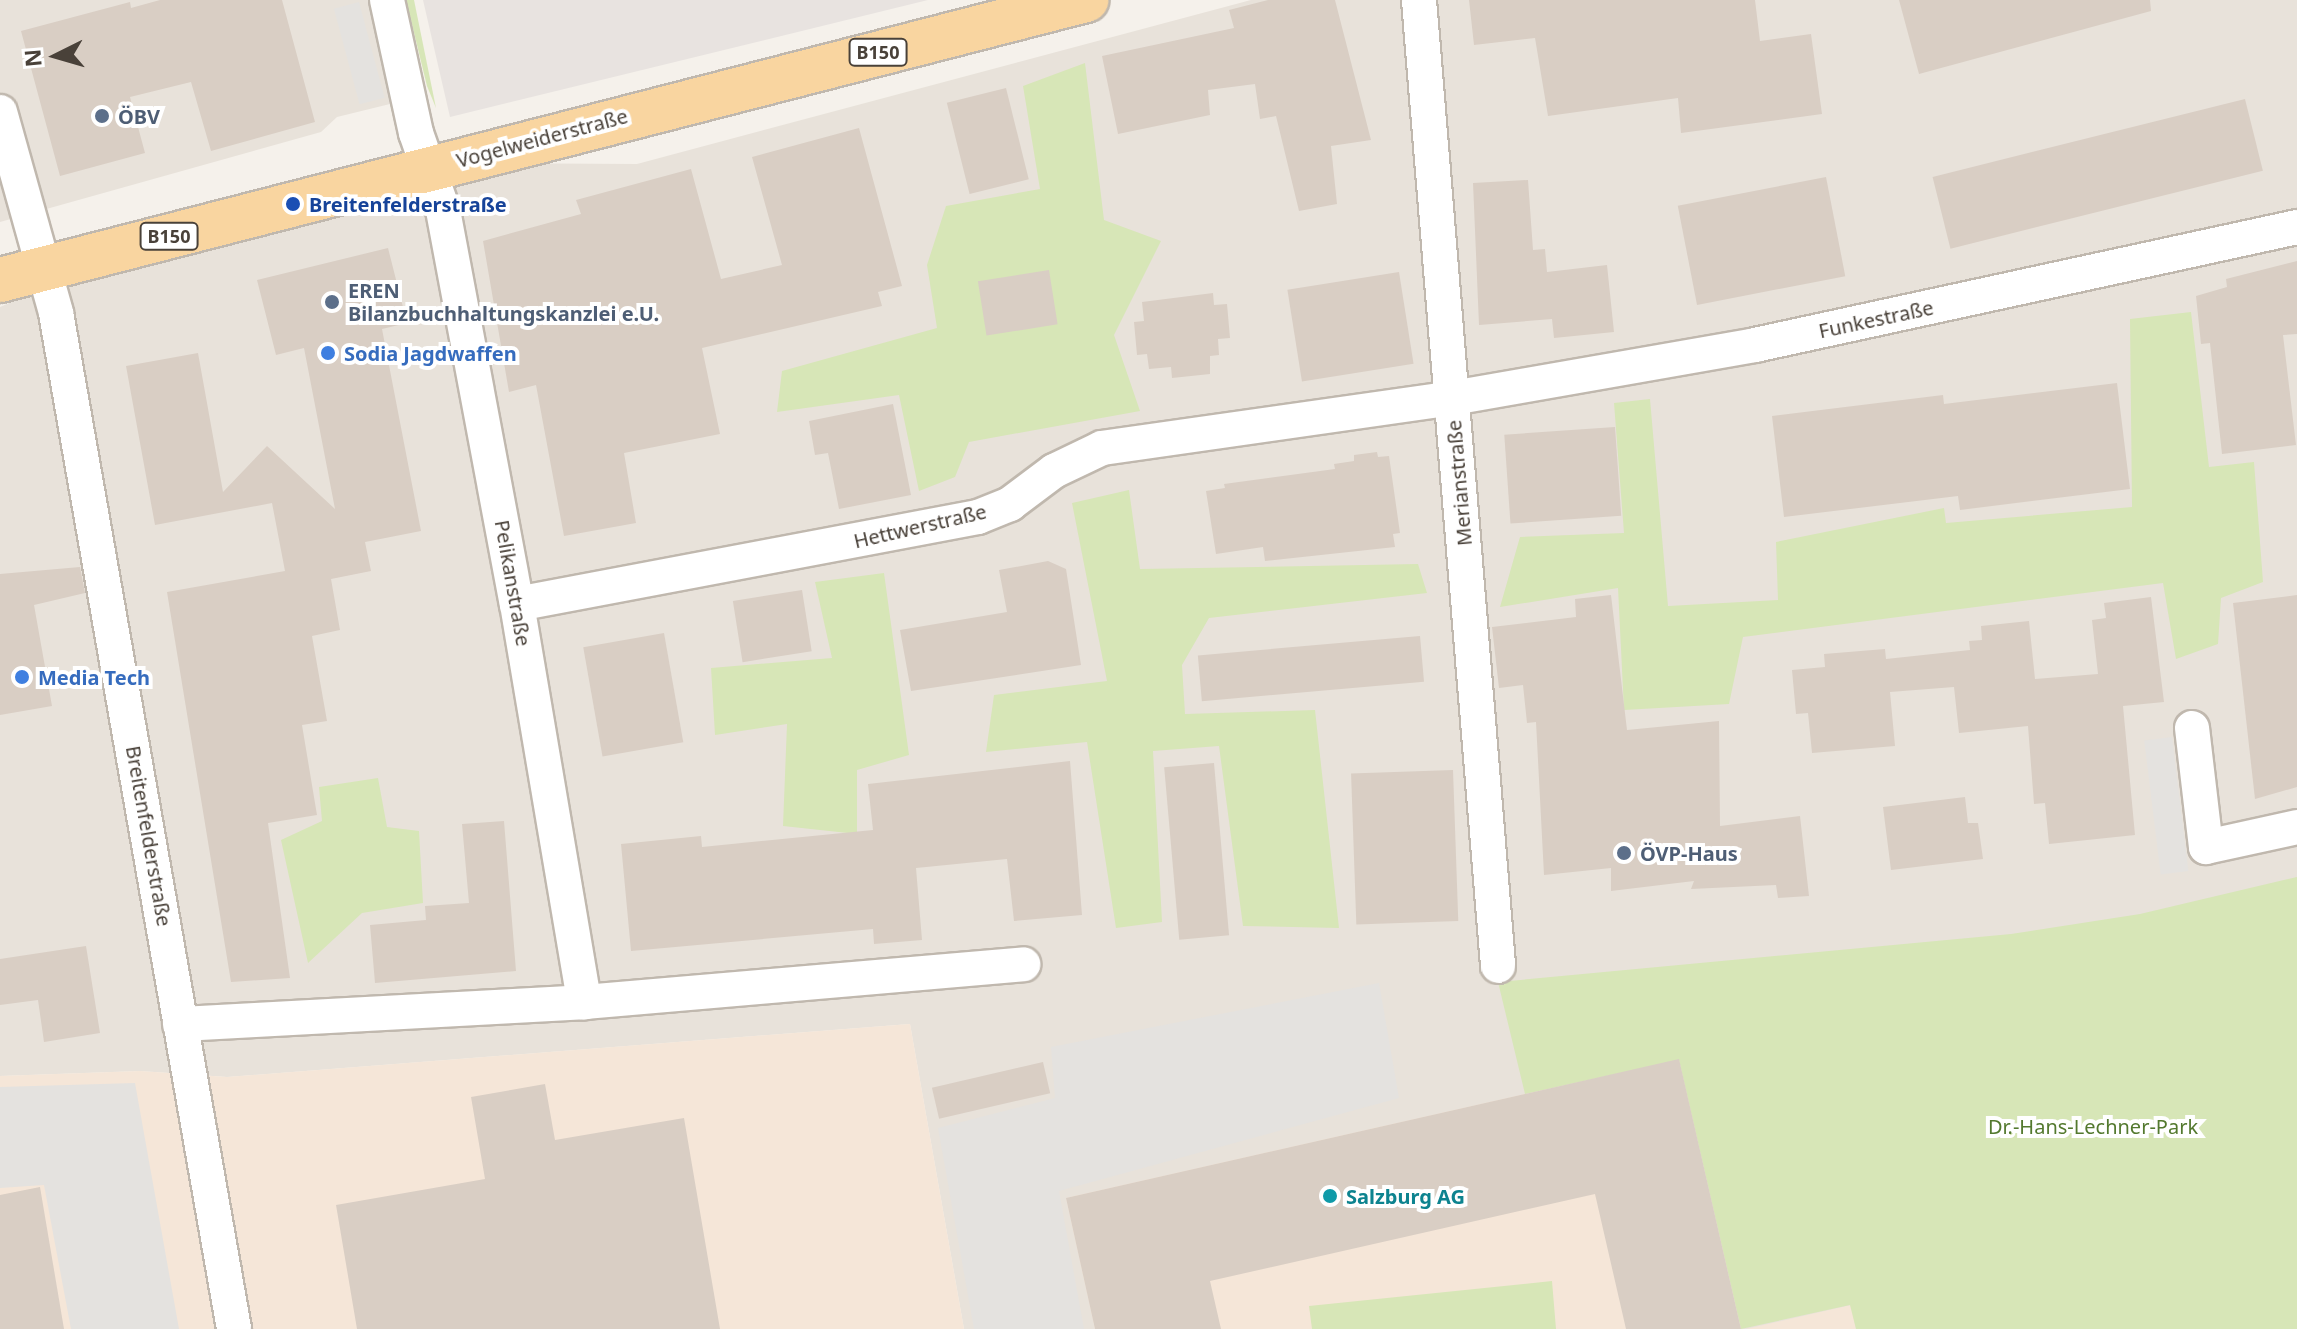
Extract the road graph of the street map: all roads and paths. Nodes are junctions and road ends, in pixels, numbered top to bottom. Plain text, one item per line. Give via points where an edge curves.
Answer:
1 (387, 0) edge
2 (1086, 0) edge
3 (1419, 0) edge
4 (0, 112) edge
5 (427, 167) junction
6 (2297, 227) edge
7 (44, 268) junction
8 (0, 280) edge
9 (1452, 398) junction
10 (517, 604) junction
11 (2192, 728) dead end
12 (2297, 827) edge
13 (1023, 964) dead end
14 (1498, 966) dead end
15 (584, 1002) junction
16 (180, 1024) junction
17 (234, 1329) edge

1 - 5 street, Pelikanstraße
2 - 5 main road, Vogelweiderstraße / B150
3 - 9 street, Merianstraße
4 - 7 street, Breitenfelderstraße
5 - 7 main road, Vogelweiderstraße / B150
5 - 10 street, Pelikanstraße via 443,210
6 - 9 street, Funkestraße via 1755,345
7 - 8 main road, Vogelweiderstraße / B150
7 - 16 street, Breitenfelderstraße via 99,545
9 - 10 street, Hettwerstraße via 1102,448 1054,471 1010,504 978,517
9 - 14 street, Merianstraße
10 - 15 street, Pelikanstraße
11 - 12 street via 2206,847
13 - 15 street
15 - 16 street
16 - 17 street, Breitenfelderstraße

